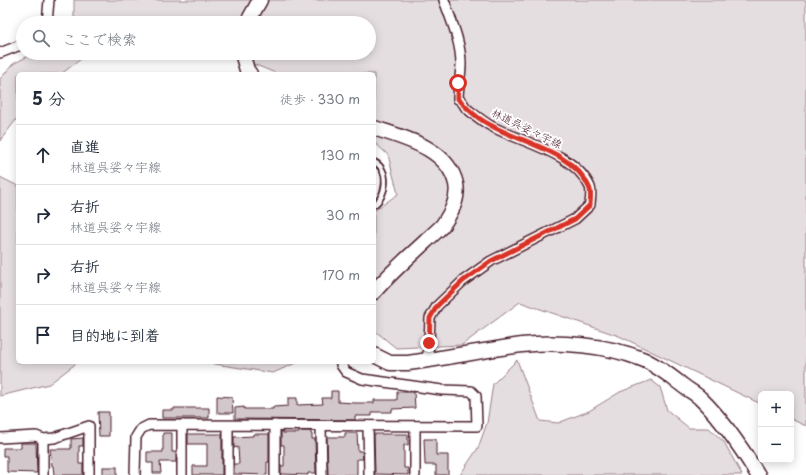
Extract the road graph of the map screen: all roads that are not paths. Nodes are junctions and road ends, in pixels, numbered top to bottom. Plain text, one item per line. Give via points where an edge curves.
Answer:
1 (49, 0) edge
2 (260, 0) edge
3 (444, 0) edge
4 (48, 16) edge
5 (251, 16) edge
6 (16, 47) edge
7 (0, 53) edge
8 (244, 60) edge
9 (248, 72) edge
10 (376, 129) edge
11 (376, 163) edge
12 (376, 203) edge
13 (376, 290) edge
14 (376, 356) edge
15 (427, 361) junction
16 (341, 364) edge
17 (182, 425) junction
18 (275, 425) junction
19 (228, 426) junction
20 (321, 426) junction
21 (368, 426) junction
22 (415, 426) junction
23 (0, 438) edge
24 (43, 439) junction
25 (43, 475) edge
26 (89, 475) edge
27 (135, 475) edge
28 (182, 475) edge
29 (228, 475) edge
30 (275, 475) edge
31 (322, 475) edge
32 (369, 475) edge
33 (415, 475) edge
34 (758, 475) edge

1 - 4 street
2 - 5 main road
3 - 15 street, 林道呉娑々宇線 via 458,44 461,64 458,99 462,100 474,115 492,126 551,152 569,163 581,174 590,188 590,205 575,219 491,261 463,281 437,306 430,318
6 - 7 street
8 - 9 main road
10 - 13 main road via 416,143 438,155 448,164 457,191 454,206 441,226
11 - 12 lane via 381,168 385,184 384,194
14 - 15 main road via 390,362
15 - 34 main road via 522,345 550,344 598,348 643,359 698,396 727,428
16 - 22 street via 346,372 362,379 442,390 471,391 476,396 477,426
17 - 19 street
17 - 27 street via 150,425 141,429 136,437
17 - 28 street
18 - 19 street
18 - 20 street
18 - 30 street
19 - 29 street
20 - 21 street
20 - 31 street
21 - 22 street
21 - 32 street
22 - 33 street
23 - 24 street via 36,436
24 - 25 street
24 - 26 street via 54,438 89,426

